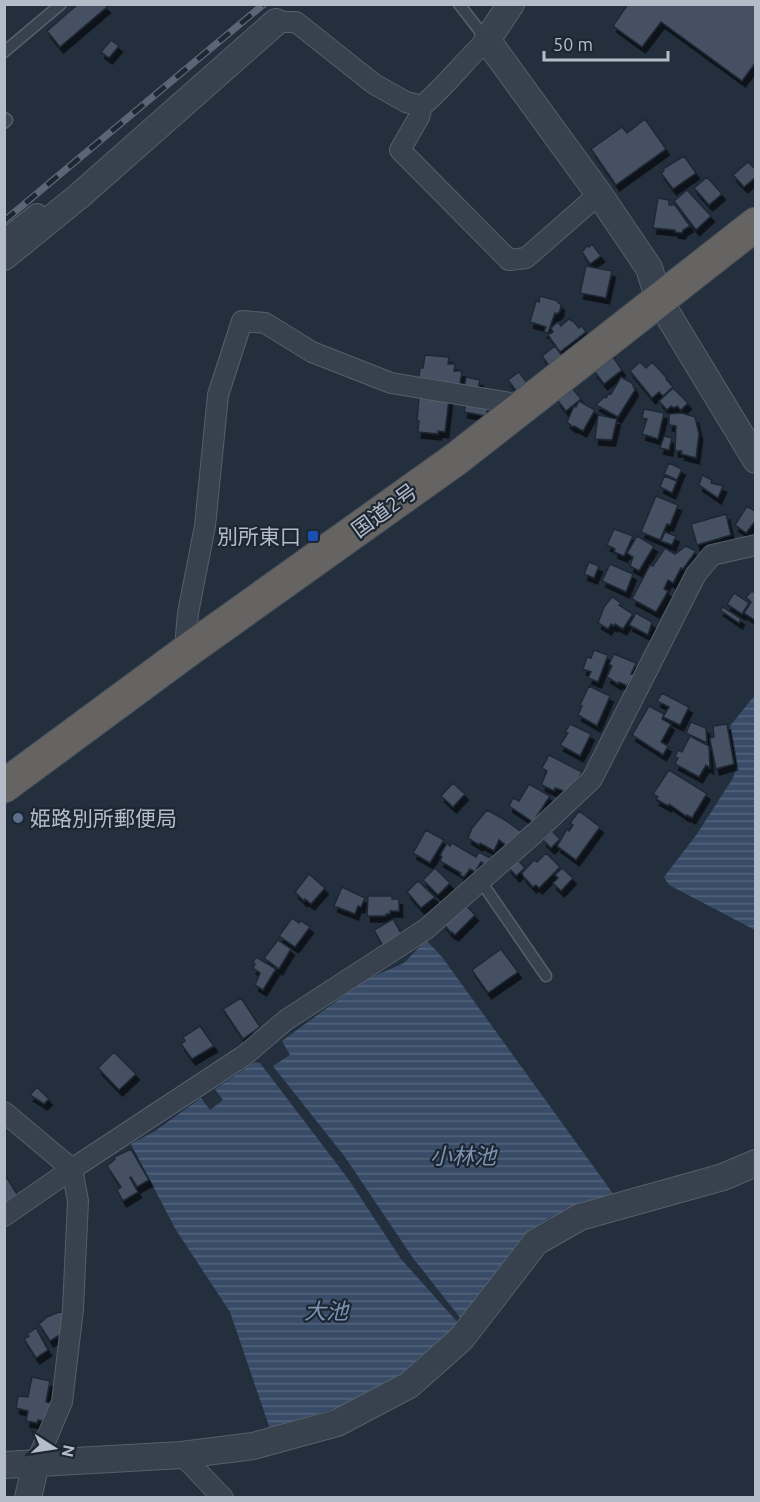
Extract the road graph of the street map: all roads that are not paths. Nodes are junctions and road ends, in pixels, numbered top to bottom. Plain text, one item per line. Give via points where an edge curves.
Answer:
1 (61, 4) edge
2 (459, 4) edge
3 (511, 4) edge
4 (276, 22) joint
5 (486, 40) junction
6 (4, 52) edge
7 (422, 106) junction
8 (4, 118) edge
9 (4, 123) edge
10 (599, 194) junction
11 (79, 196) junction
12 (756, 224) edge
13 (4, 240) edge
14 (4, 256) edge
15 (659, 300) junction
16 (520, 406) junction
17 (756, 460) edge
18 (756, 545) edge
19 (191, 648) junction
20 (4, 786) edge
21 (480, 880) junction
22 (546, 976) dead end
23 (4, 1112) edge
24 (756, 1163) edge
25 (72, 1168) junction
26 (4, 1216) edge
27 (182, 1455) junction
28 (36, 1463) junction
29 (4, 1465) edge
30 (28, 1497) edge
31 (223, 1497) edge

1 - 6 lane
2 - 5 lane
3 - 5 street
4 - 7 street via 296,22 374,84 406,102
4 - 11 street
5 - 7 street
5 - 10 street
7 - 10 street via 400,150 508,260 526,258
8 - 9 lane
10 - 15 street via 649,268
11 - 13 street via 60,196
11 - 14 street
12 - 15 highway, 国道2号
15 - 16 highway, 国道2号
15 - 17 street
16 - 19 highway, 国道2号 via 456,459
16 - 19 street via 391,383 312,352 264,323 242,321 218,395 205,526 188,613 186,636
18 - 21 street via 712,555 696,574 591,779
19 - 20 highway, 国道2号
21 - 22 lane
21 - 25 street via 426,929 286,1020 245,1055
23 - 25 street
24 - 27 street via 723,1177 580,1217 536,1242 461,1339 409,1385 337,1423 253,1446
25 - 26 street
25 - 28 street via 78,1201 73,1310 62,1402
27 - 28 street
27 - 31 street
28 - 29 street
28 - 30 street

